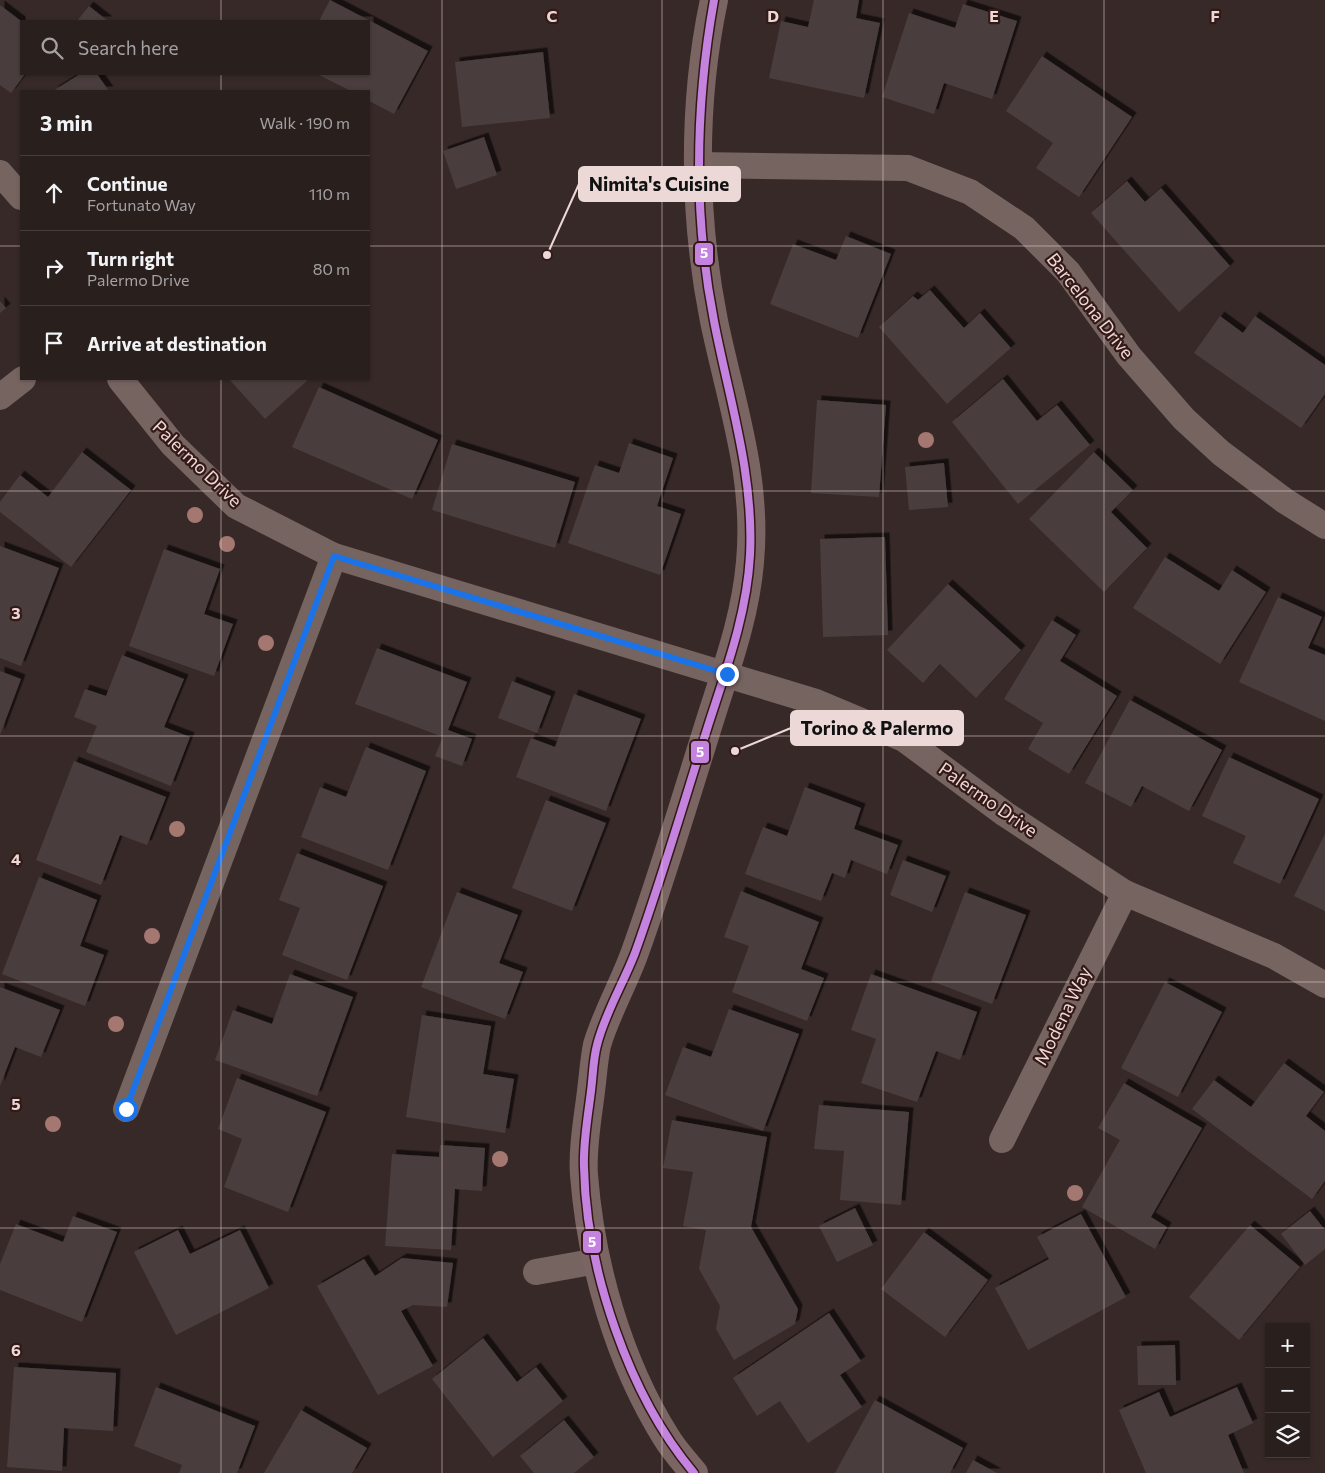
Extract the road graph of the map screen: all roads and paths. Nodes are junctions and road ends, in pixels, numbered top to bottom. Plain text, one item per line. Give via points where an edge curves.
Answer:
1 (714, 0) edge
2 (698, 164) junction
3 (0, 173) edge
4 (20, 196) edge
5 (22, 380) edge
6 (121, 380) edge
7 (0, 397) edge
8 (1325, 526) edge
9 (334, 556) junction
10 (727, 674) junction
11 (1125, 893) junction
12 (1325, 985) edge
13 (126, 1109) dead end
14 (1002, 1140) dead end
15 (597, 1261) junction
16 (536, 1272) dead end
17 (694, 1473) edge

1 - 2 street via 701,82
2 - 8 street, Barcelona Drive via 908,168 970,192 1024,228 1068,272 1129,356 1184,419 1221,453 1285,501
2 - 10 street via 702,231 714,319 744,442 751,506 750,563
3 - 4 street
5 - 7 street
6 - 9 street, Palermo Drive via 172,445 236,506
9 - 10 street, Palermo Drive
9 - 13 street
10 - 11 street, Palermo Drive via 816,702 904,739 1005,814
10 - 15 street via 656,894 598,1045 584,1172
11 - 12 street, Palermo Drive via 1274,956
11 - 14 street, Modena Way
15 - 16 street
15 - 17 street via 613,1320 634,1375 666,1438

